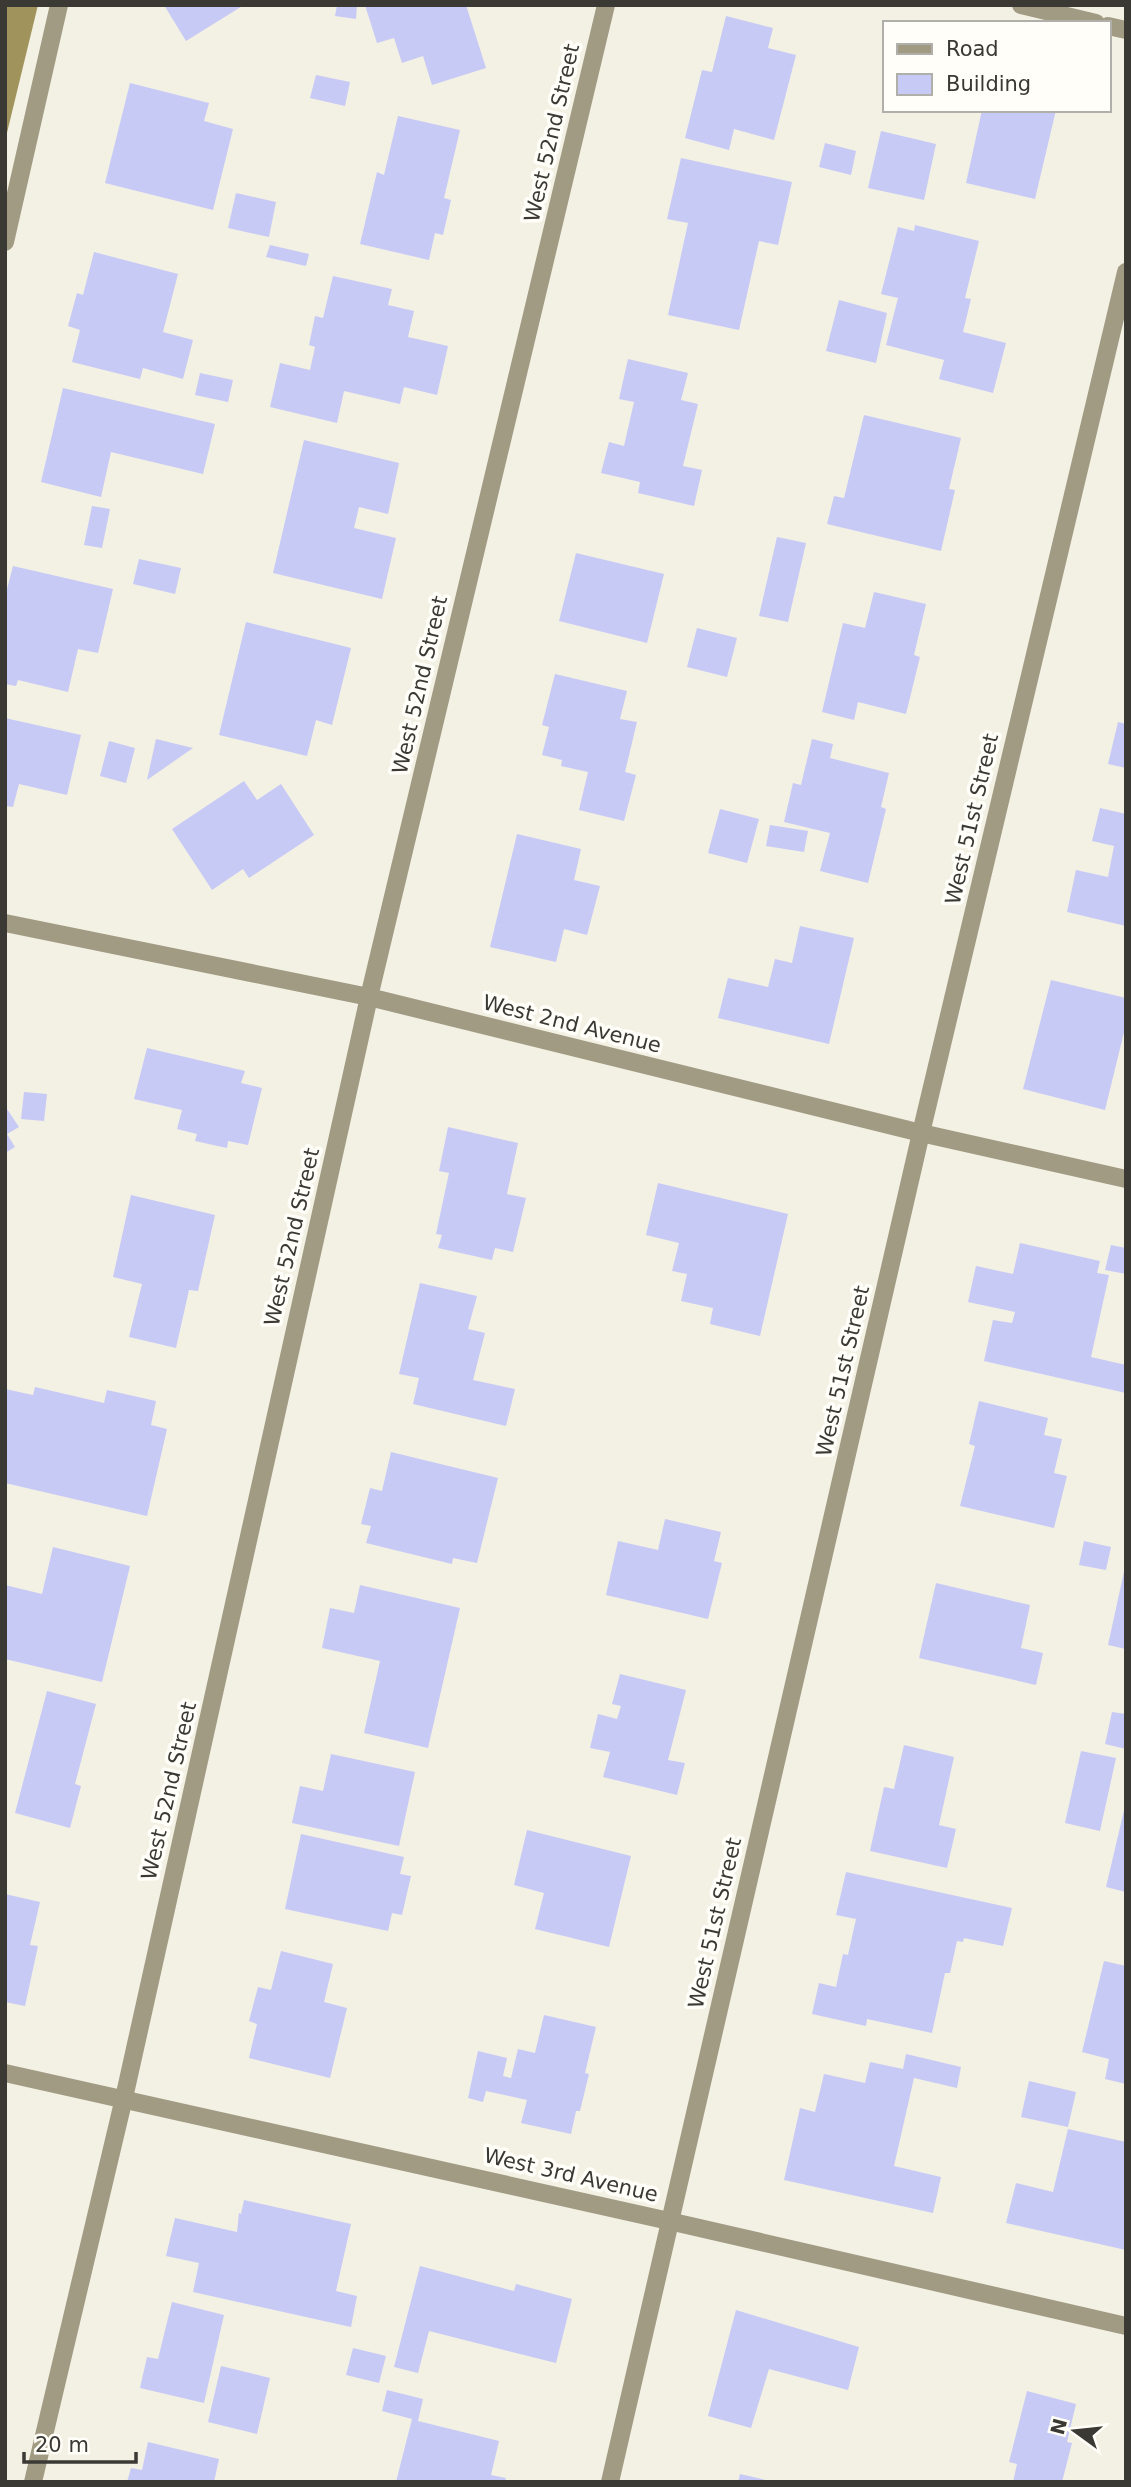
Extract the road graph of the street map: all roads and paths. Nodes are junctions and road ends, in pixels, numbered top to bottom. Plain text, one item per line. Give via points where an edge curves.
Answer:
1 (59, 5) edge
2 (606, 5) edge
3 (1021, 5) edge
4 (1088, 21) edge
5 (5, 242) edge
6 (1126, 272) edge
7 (5, 923) edge
8 (369, 997) junction
9 (921, 1133) junction
10 (1126, 1179) edge
11 (5, 2073) edge
12 (124, 2098) junction
13 (669, 2221) junction
14 (1126, 2326) edge
15 (33, 2482) edge
16 (610, 2482) edge

1 - 5 street
2 - 8 street, West 52nd Street
3 - 4 street
6 - 9 street, West 51st Street
7 - 8 street, West 2nd Avenue
8 - 9 street, West 2nd Avenue
8 - 12 street, West 52nd Street
9 - 10 street, West 2nd Avenue
9 - 13 street, West 51st Street
11 - 12 street, West 3rd Avenue
12 - 13 street, West 3rd Avenue
12 - 15 street, West 52nd Street
13 - 14 street, West 3rd Avenue
13 - 16 street, West 51st Street

